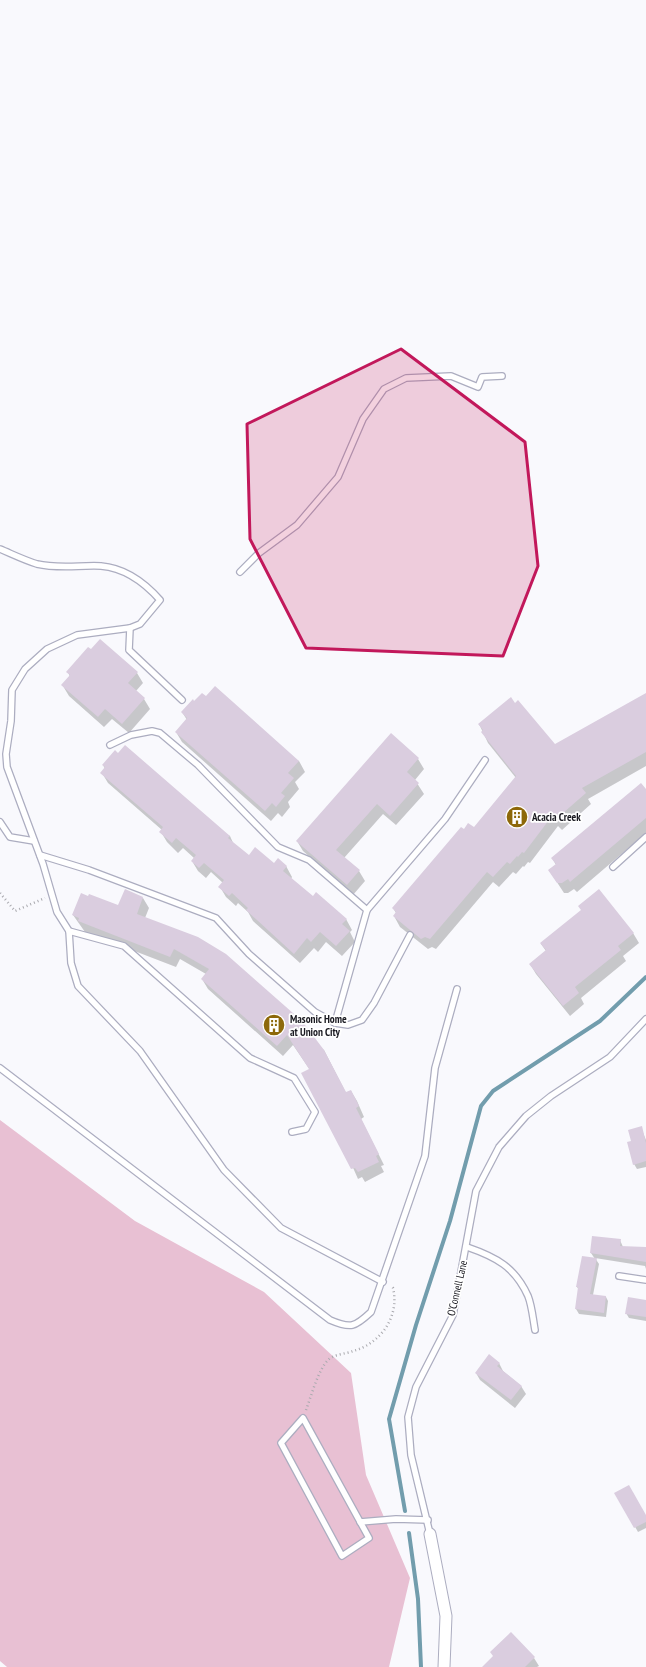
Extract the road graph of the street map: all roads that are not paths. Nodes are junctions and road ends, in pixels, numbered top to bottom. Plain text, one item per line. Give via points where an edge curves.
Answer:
1 (502, 376) dead end
2 (0, 549) edge
3 (240, 572) dead end
4 (130, 628) junction
5 (182, 700) dead end
6 (110, 745) dead end
7 (485, 760) dead end
8 (0, 822) edge
9 (646, 837) edge
10 (34, 841) junction
11 (40, 855) junction
12 (613, 867) dead end
13 (367, 910) junction
14 (69, 931) junction
15 (410, 935) dead end
16 (457, 989) dead end
17 (646, 1019) edge
18 (335, 1023) junction
19 (0, 1068) edge
20 (292, 1132) dead end
21 (467, 1247) junction
22 (619, 1276) dead end
23 (646, 1280) edge
24 (383, 1282) junction
25 (535, 1330) dead end
26 (428, 1520) junction
27 (360, 1522) junction
28 (430, 1534) joint
29 (444, 1667) edge

1 - 3 lane via 482,377 478,387 451,376 406,378 384,388 363,420 338,477 297,525 258,553
2 - 4 lane via 37,564 63,567 102,566 133,576 160,600 140,624
4 - 5 lane via 129,650
4 - 10 lane via 77,635 47,649 25,669 12,690 7,767
6 - 13 lane via 131,735 152,731 160,733 198,765 278,846 309,860
7 - 13 lane via 445,819
8 - 10 lane via 10,837
9 - 12 lane
10 - 11 lane
11 - 14 lane via 57,912
11 - 18 lane via 89,870 216,918 254,959 316,1012
13 - 18 lane
14 - 20 lane via 124,946 250,1058 294,1078 315,1112 306,1129
14 - 24 lane via 71,963 78,986 140,1051 224,1170 281,1228
15 - 18 lane via 374,1003 362,1020 348,1025
16 - 24 lane via 435,1068 425,1156
17 - 21 lane, O’Connell Lane via 610,1057 550,1096 526,1116 499,1147 476,1191
19 - 24 lane via 330,1320 346,1326 360,1323 371,1312
21 - 25 lane via 492,1256 510,1268 528,1297
21 - 26 lane, O’Connell Lane via 452,1315 416,1387 408,1417 411,1455
22 - 23 lane
26 - 27 lane
26 - 28 lane, O’Connell Lane
27 - 27 lane via 303,1418 281,1443 342,1556 369,1538
28 - 29 street, O’Connell Lane via 446,1616

